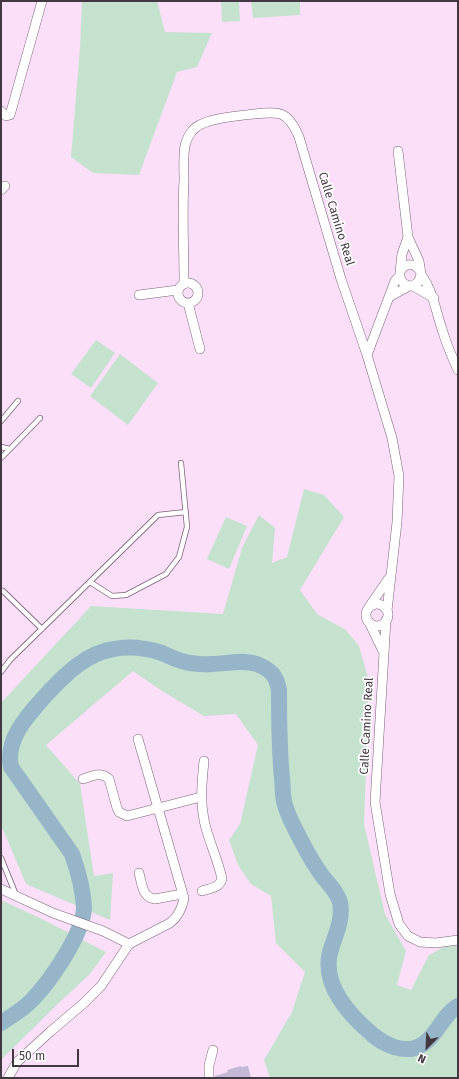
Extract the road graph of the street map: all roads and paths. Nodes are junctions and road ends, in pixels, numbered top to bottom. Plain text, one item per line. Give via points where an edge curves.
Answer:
1 (42, 1) edge
2 (1, 111) edge
3 (398, 151) dead end
4 (408, 237) junction
5 (416, 251) junction
6 (402, 254) junction
7 (421, 272) junction
8 (400, 274) junction
9 (411, 286) junction
10 (181, 287) junction
11 (139, 295) dead end
12 (389, 297) junction
13 (434, 298) junction
14 (188, 303) junction
15 (200, 349) dead end
16 (367, 355) junction
17 (458, 370) edge
18 (18, 401) dead end
19 (40, 418) dead end
20 (1, 421) edge
21 (1, 447) edge
22 (10, 448) junction
23 (1, 458) edge
24 (181, 463) dead end
25 (186, 512) junction
26 (390, 577) junction
27 (90, 582) junction
28 (3, 591) dead end
29 (367, 609) junction
30 (386, 616) junction
31 (369, 622) junction
32 (42, 629) junction
33 (384, 652) junction
34 (1, 672) edge
35 (138, 739) dead end
36 (204, 761) dead end
37 (83, 779) dead end
38 (201, 797) junction
39 (158, 808) junction
40 (1, 858) edge
41 (139, 873) dead end
42 (1, 889) edge
43 (202, 890) dead end
44 (182, 894) junction
45 (17, 896) junction
46 (458, 940) edge
47 (129, 944) junction
48 (213, 1050) dead end
49 (8, 1078) edge
50 (209, 1078) edge

1 - 2 street via 10,115 6,116
3 - 4 street
4 - 5 street
4 - 6 street
5 - 6 street
5 - 7 street
6 - 8 street
7 - 8 street via 415,265 408,265 404,266
7 - 9 street via 419,281
7 - 13 street
8 - 9 street via 403,283
8 - 12 street
9 - 12 street
9 - 13 street
10 - 11 street
10 - 14 street via 178,294 181,300
10 - 14 street via 188,282 195,285 198,291 197,298
10 - 16 street, Calle Camino Real via 185,145 189,135 203,124 228,117 275,112 286,116 299,137
12 - 16 street
13 - 17 street via 442,330
14 - 15 street
16 - 26 street, Calle Camino Real via 392,438 399,476 397,522
18 - 20 lane
19 - 22 lane
21 - 22 lane
22 - 23 lane
24 - 25 lane
25 - 27 lane via 158,515
25 - 27 lane via 187,527 179,557 166,574 126,595 112,596
26 - 29 street, Calle Camino Real
26 - 30 street, Calle Camino Real
27 - 32 lane
28 - 32 lane
29 - 30 street via 375,604 380,605
29 - 31 street, Calle Camino Real via 366,618
30 - 31 street via 383,624 378,626
30 - 33 street, Calle Camino Real
31 - 33 street, Calle Camino Real
32 - 34 lane
33 - 46 street, Calle Camino Real via 375,802 390,894 399,924 408,936 420,942
35 - 39 street
36 - 38 street
37 - 39 street via 100,774 106,776 117,808 125,815 130,816
38 - 39 street
38 - 43 street via 204,821 222,879 214,888
39 - 44 street
40 - 45 lane
41 - 44 street via 146,896 150,899
42 - 45 street
44 - 47 street via 184,898 176,919
45 - 47 street
47 - 49 street via 101,986 18,1062
48 - 50 street

